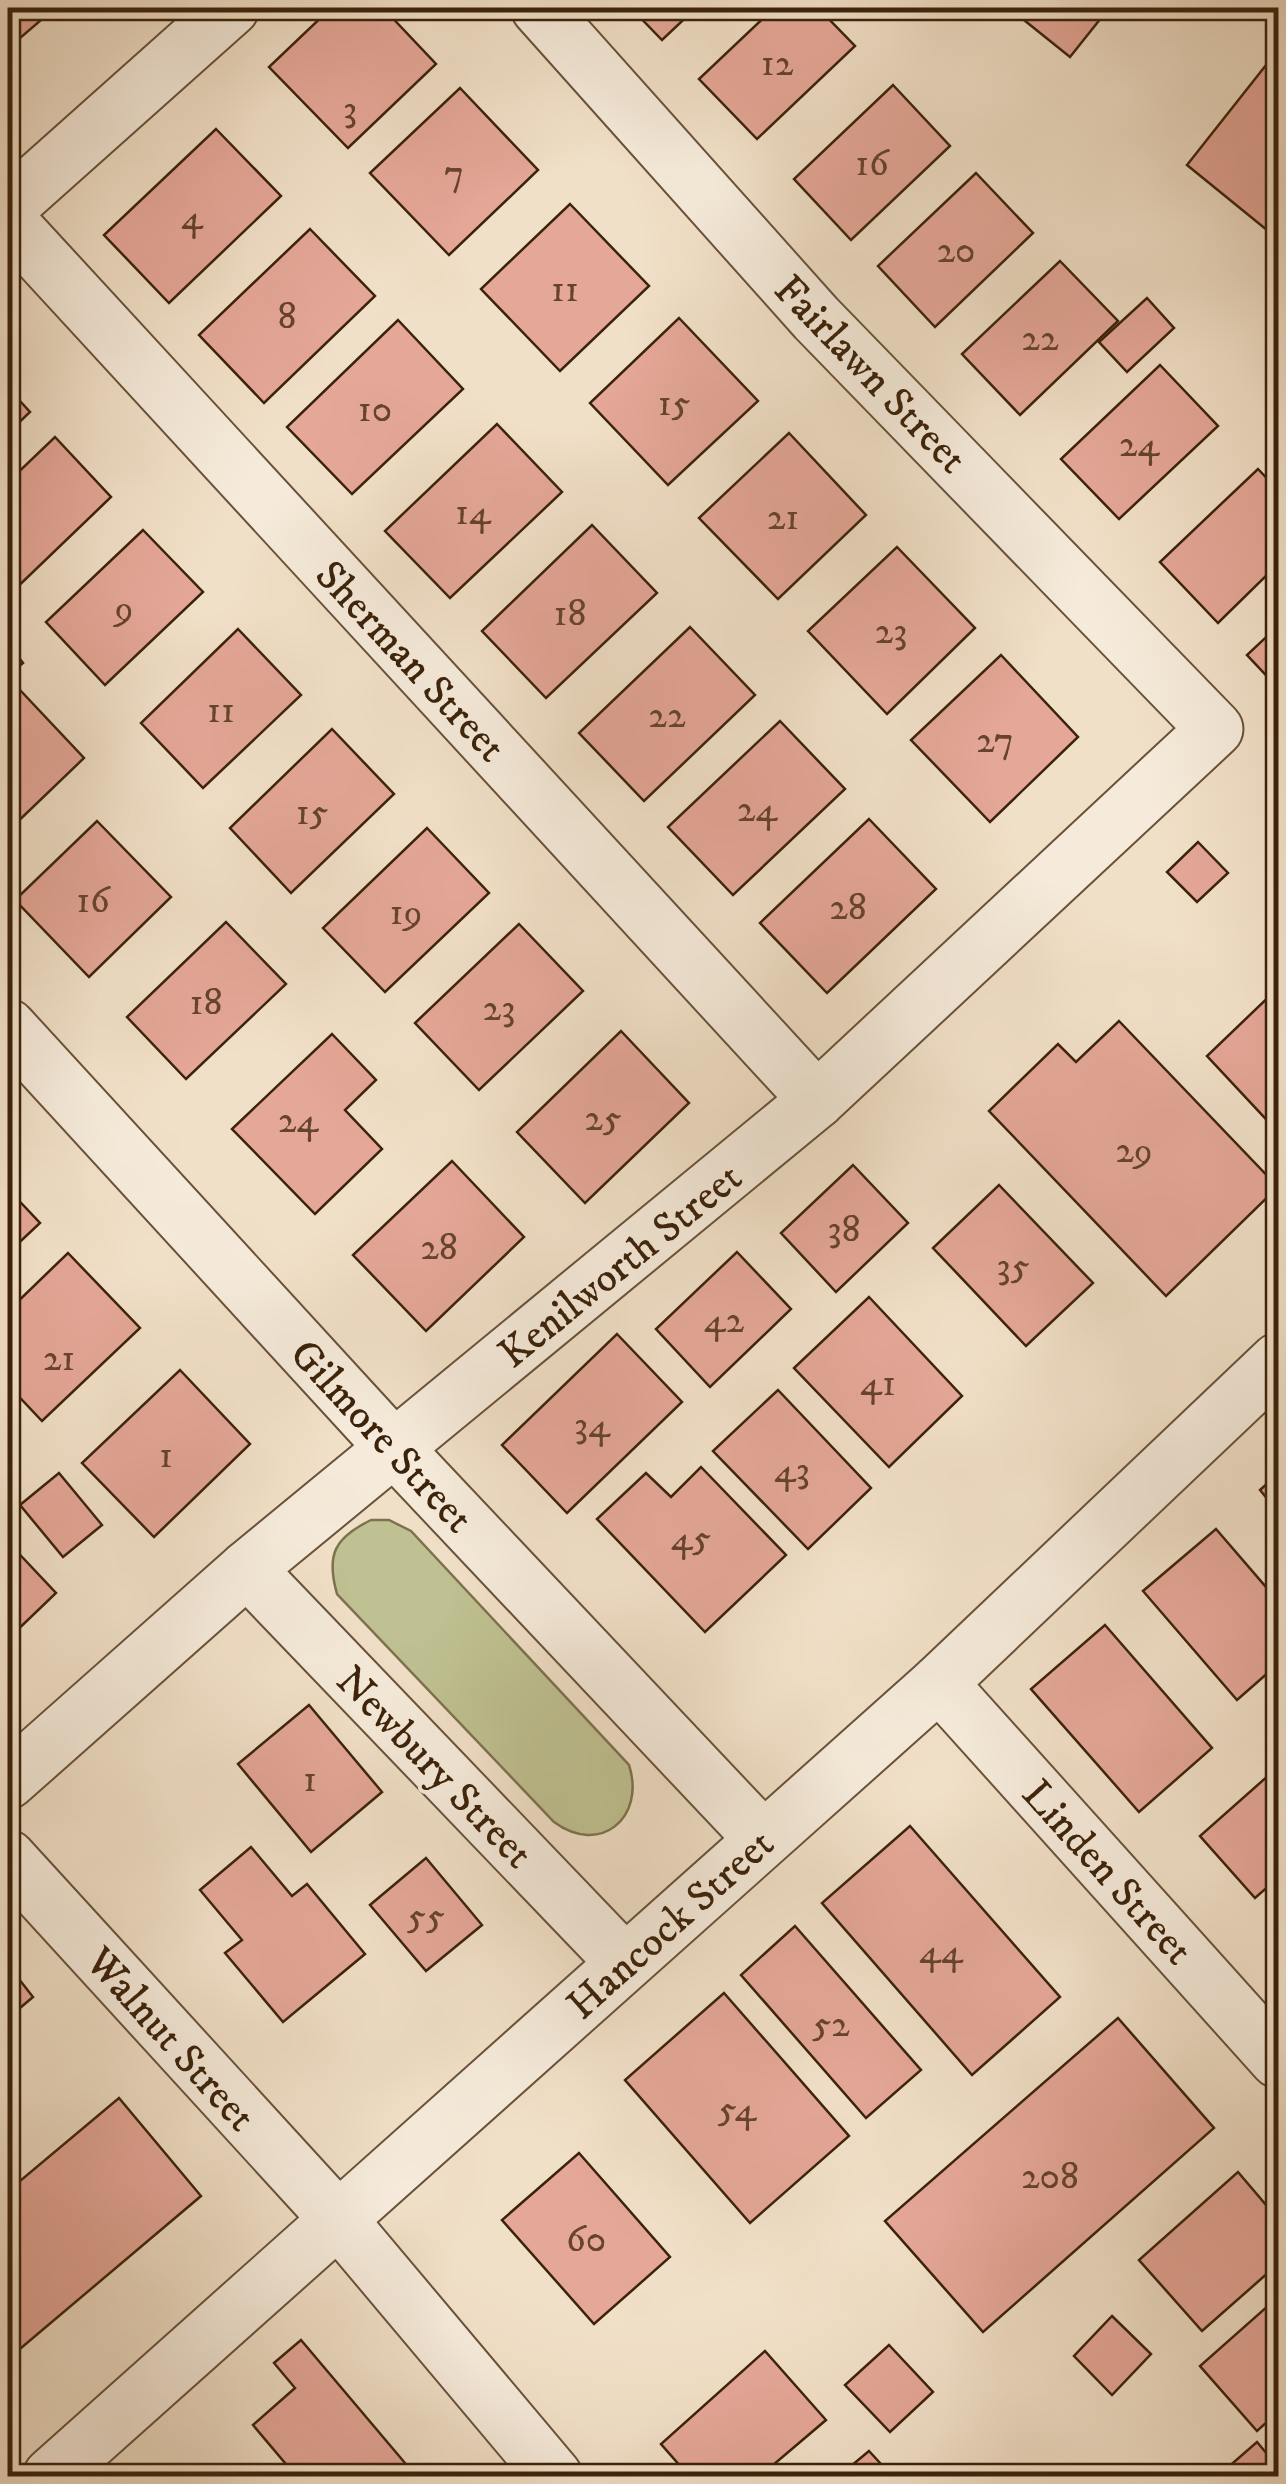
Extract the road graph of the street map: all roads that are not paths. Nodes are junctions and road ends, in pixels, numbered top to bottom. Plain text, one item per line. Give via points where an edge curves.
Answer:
1 (232, 8) edge
2 (539, 8) edge
3 (8, 207) edge
4 (8, 221) edge
5 (1215, 729) joint
6 (8, 1027) edge
7 (817, 1100) junction
8 (1278, 1361) edge
9 (394, 1448) junction
10 (248, 1570) junction
11 (939, 1683) junction
12 (8, 1780) edge
13 (764, 1839) junction
14 (8, 1858) edge
15 (624, 1962) junction
16 (1278, 2060) edge
17 (337, 2218) junction
18 (51, 2476) edge
19 (554, 2476) edge

1 - 3 street
2 - 5 street, Fairlawn Street via 816,318
4 - 7 street, Sherman Street
5 - 7 street, Kenilworth Street
6 - 9 street, Gilmore Street
7 - 9 street, Kenilworth Street
8 - 11 street, Hancock Street
9 - 10 street, Kenilworth Street
9 - 13 street, Gilmore Street
10 - 12 street, Kenilworth Street
10 - 15 street, Newbury Street
11 - 13 street, Hancock Street
11 - 16 street, Linden Street
13 - 15 street, Hancock Street
14 - 17 street, Walnut Street
15 - 17 street, Hancock Street
17 - 18 street, Hancock Street
17 - 19 street, Walnut Street

